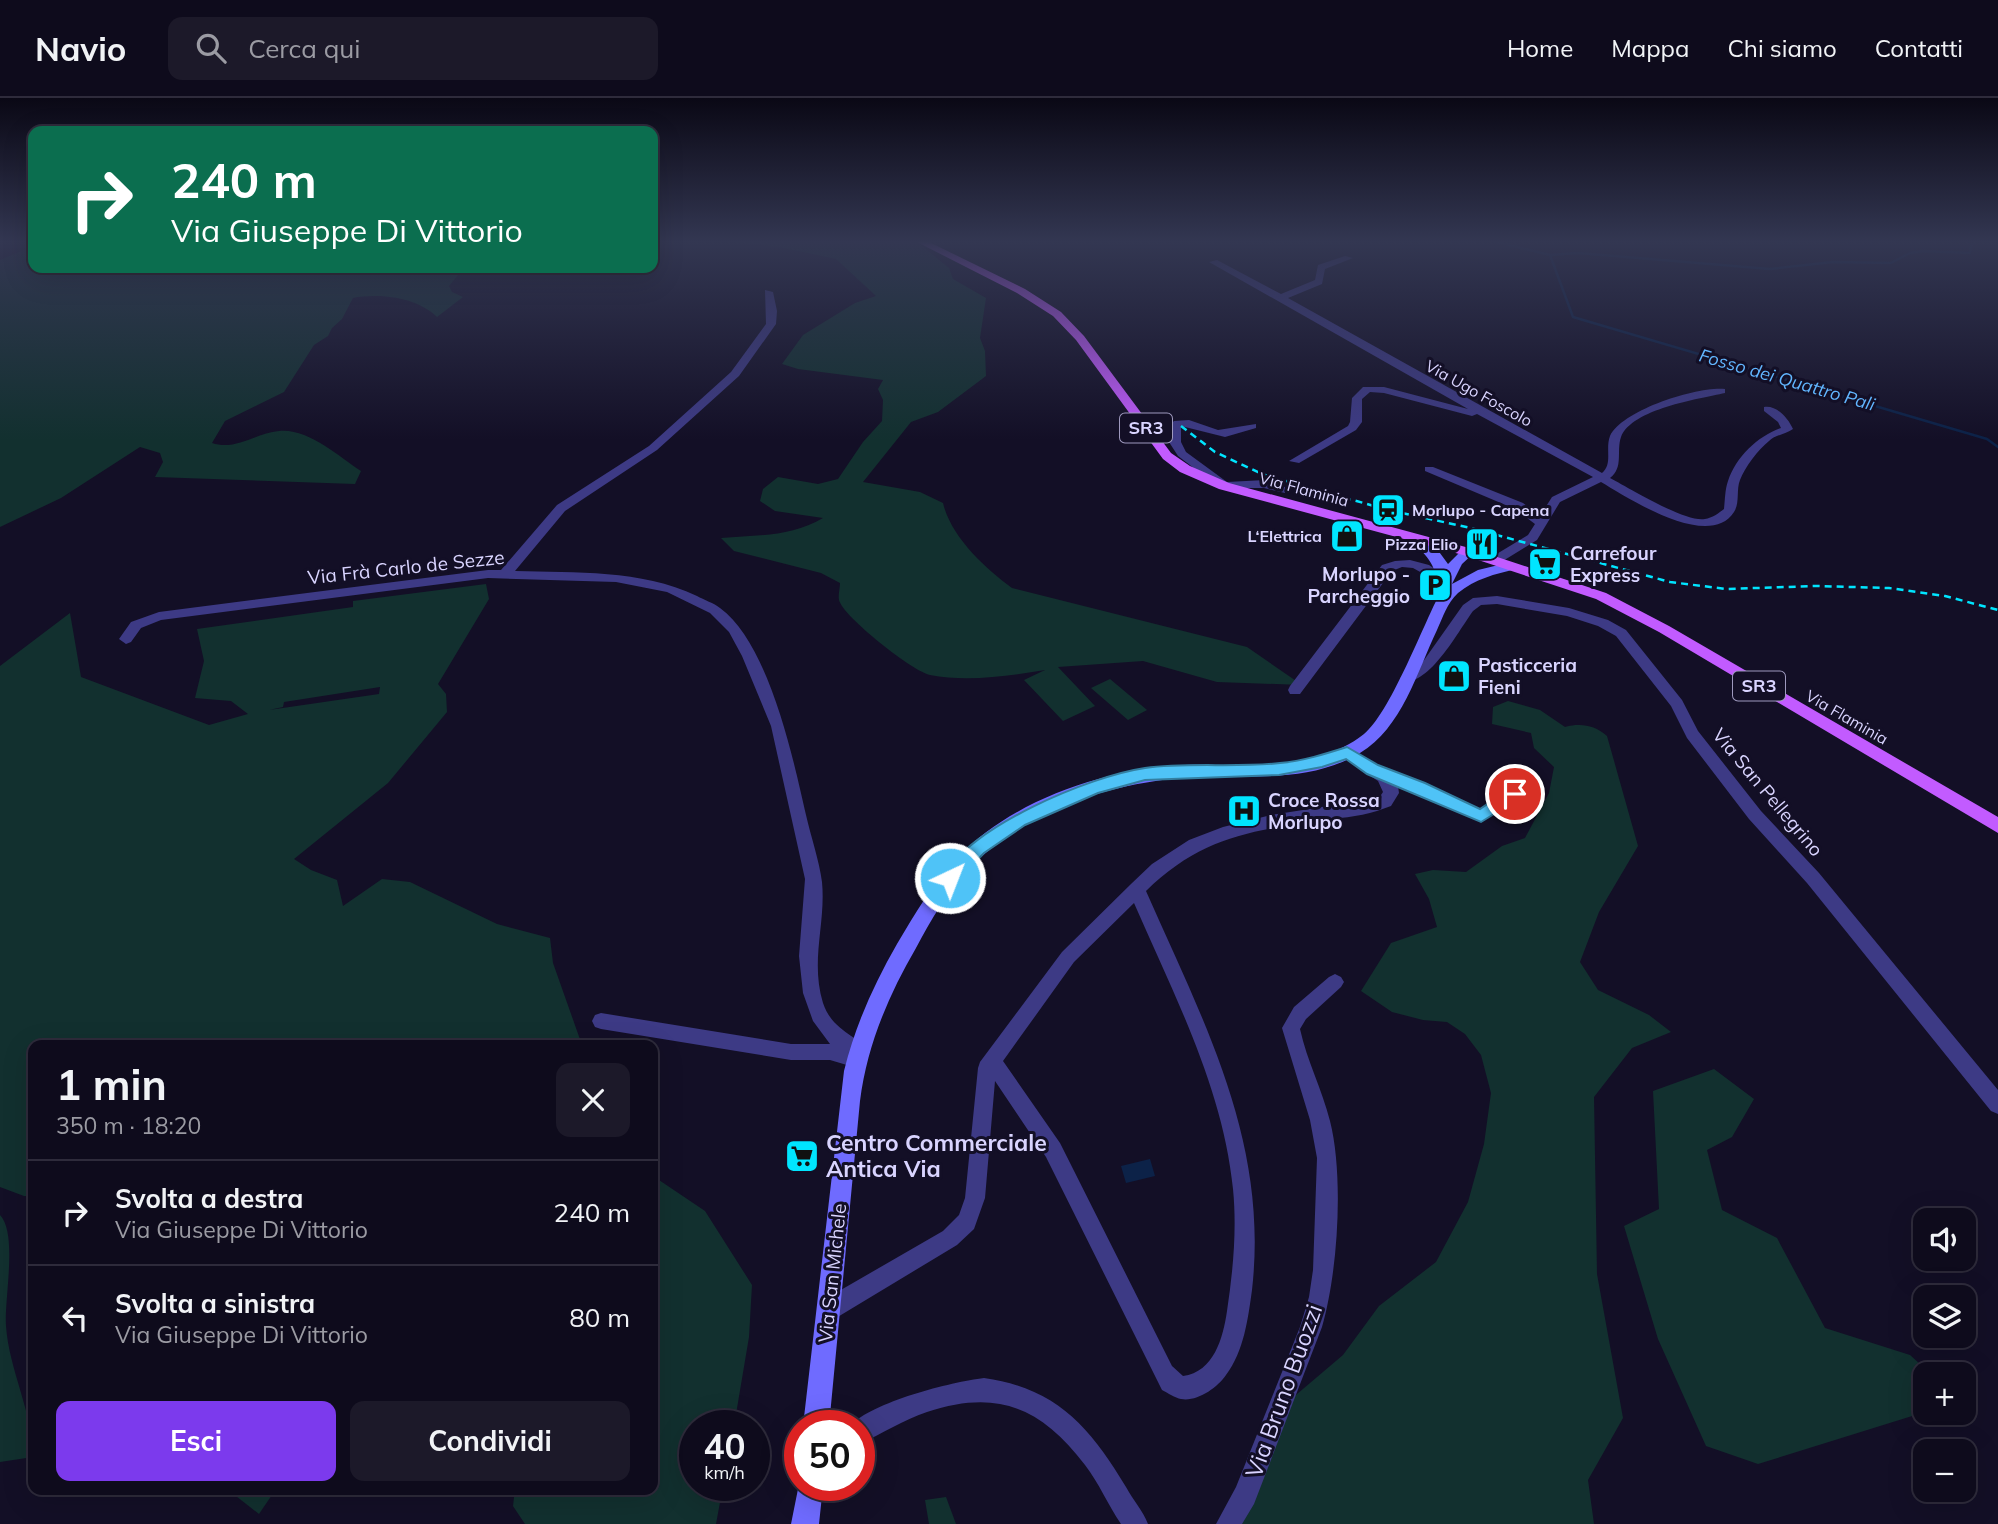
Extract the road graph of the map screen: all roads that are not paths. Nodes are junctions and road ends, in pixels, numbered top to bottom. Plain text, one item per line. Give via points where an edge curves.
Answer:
1 (771, 308) edge
2 (1047, 308) edge
3 (1297, 308) edge
4 (1721, 391) dead end
5 (1768, 409) dead end
6 (1488, 417) junction
7 (1252, 426) dead end
8 (1295, 461) dead end
9 (1429, 469) dead end
10 (1602, 479) junction
11 (1224, 486) junction
12 (1281, 490) dead end
13 (1542, 523) junction
14 (1417, 538) junction
15 (1468, 552) junction
16 (1494, 561) junction
17 (1511, 566) junction
18 (505, 574) junction
19 (1445, 580) junction
20 (1461, 583) junction
21 (1444, 599) junction
22 (126, 639) dead end
23 (1407, 678) junction
24 (1295, 690) dead end
25 (1347, 752) junction
26 (1373, 769) junction
27 (1532, 782) dead end
28 (1998, 826) edge
29 (1137, 889) junction
30 (1335, 982) dead end
31 (600, 1021) dead end
32 (858, 1056) junction
33 (992, 1061) junction
34 (1998, 1105) edge
35 (828, 1310) junction
36 (818, 1410) edge
37 (875, 1424) edge
38 (808, 1501) edge
39 (805, 1524) edge
40 (1136, 1524) edge
41 (1228, 1524) edge

1 - 18 street via 771,324 735,374 653,448 561,508
2 - 11 main road, Via Flaminia / SR3 via 1080,338 1167,456
3 - 6 street, Via Ugo Foscolo
4 - 10 street via 1666,405 1625,425 1615,440 1612,469
5 - 10 street, Via Ugo Foscolo via 1787,428 1766,437 1744,461 1733,482 1730,509 1716,520 1691,522
6 - 8 street via 1370,389 1357,398 1356,422 1350,430
6 - 10 street, Via Ugo Foscolo
7 - 11 street via 1221,436 1185,422 1174,425 1178,448
9 - 13 street via 1519,506
10 - 13 street via 1556,500
11 - 12 street via 1265,484
11 - 14 main road, Via Flaminia / SR3
13 - 16 street via 1526,542
14 - 15 main road, Via Flaminia / SR3
14 - 19 main road via 1441,562
15 - 16 main road, Via Flaminia / SR3
15 - 19 main road
15 - 20 main road
16 - 17 main road, Via Flaminia / SR3
17 - 20 main road
17 - 28 main road, Via Flaminia / SR3 via 1579,587 1626,608
18 - 22 street, Via Frà Carlo de Sezze via 159,616 136,625
18 - 32 street, Via Frà Carlo de Sezze via 651,583 705,604 734,629 774,712 811,864 814,895 809,961 815,1003 830,1031
19 - 21 main road
19 - 24 street via 1414,564 1387,568
20 - 21 main road
21 - 23 main road, Via San Michele
23 - 25 main road, Via San Michele via 1381,728
23 - 34 street, Via San Pellegrino via 1427,666 1468,608 1478,601 1563,611 1597,620 1621,633 1760,821 1813,878
25 - 26 street
25 - 32 main road, Via San Michele via 1279,769 1137,775 1085,791 1013,824 972,854 932,902 887,983
26 - 27 street via 1481,816
26 - 29 street via 1391,790 1382,804 1218,834 1178,853
29 - 33 street via 1068,957
29 - 33 street via 1214,1076 1241,1171 1244,1229 1237,1317 1226,1355 1203,1382 1182,1388 1164,1374 1053,1150
30 - 41 street, Via Bruno Buozzi via 1300,1013 1292,1028 1327,1158 1320,1297 1245,1495
31 - 32 street via 791,1052
32 - 35 main road, Via San Michele
33 - 35 street via 987,1068 975,1198 967,1222 950,1238
35 - 36 main road, Via San Michele
37 - 40 street via 945,1395 983,1388 1012,1391 1038,1403 1085,1446
38 - 39 main road

